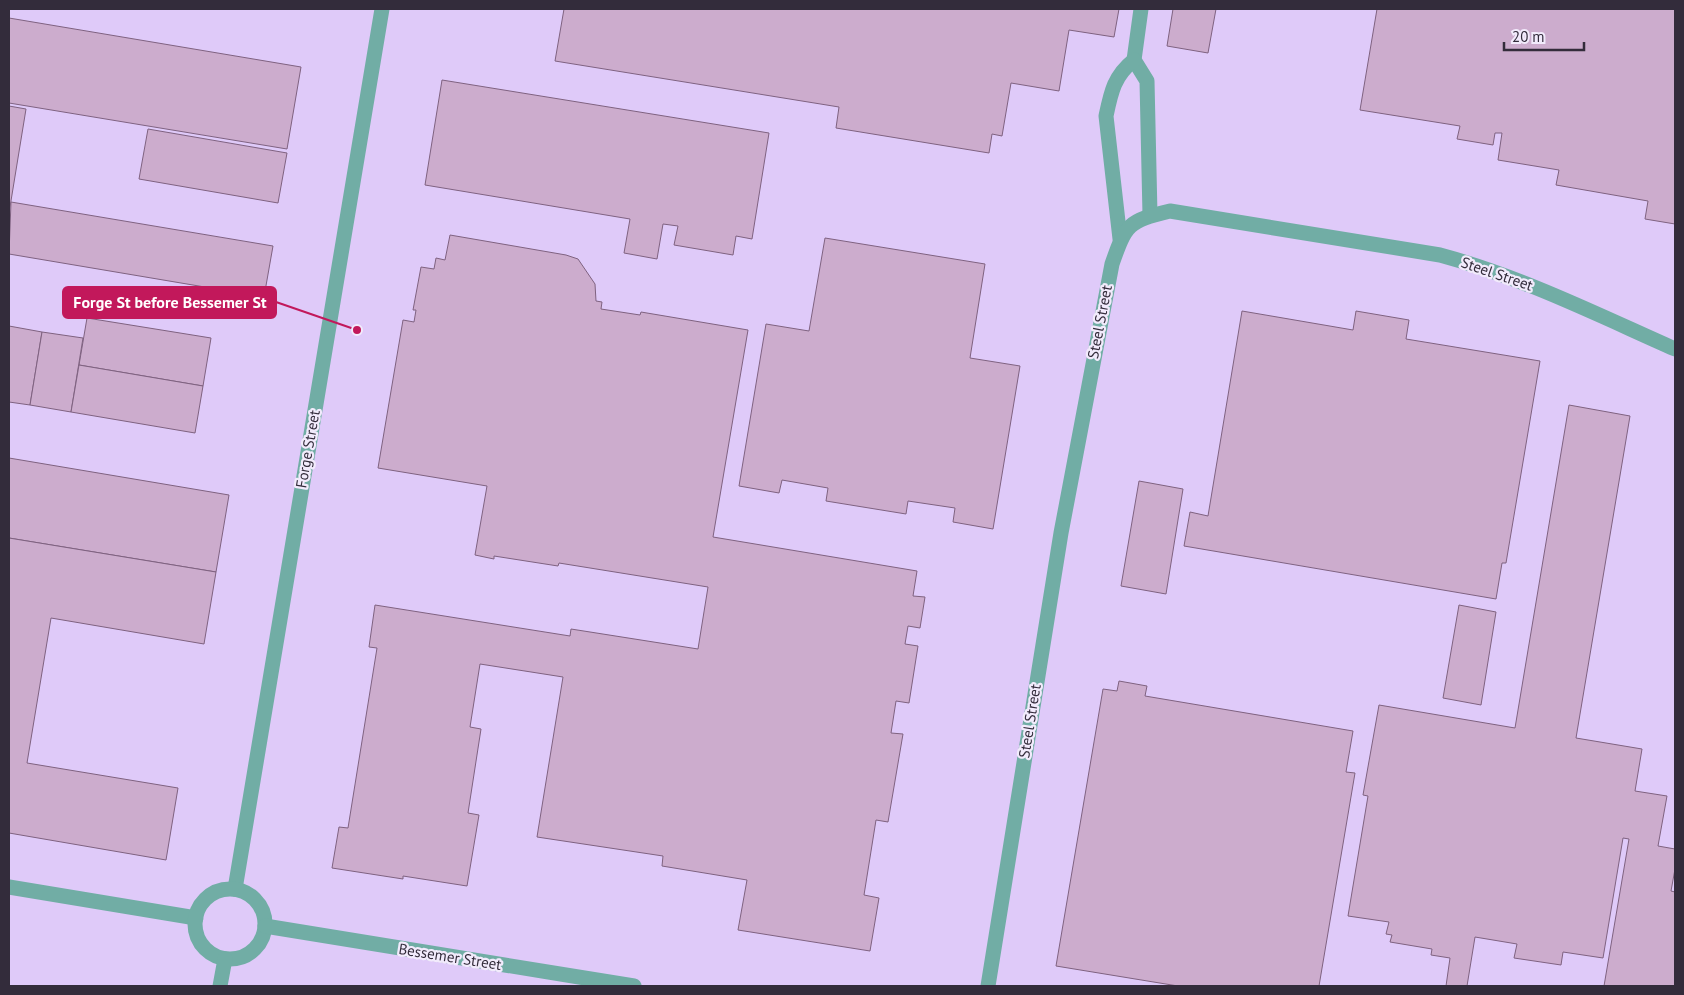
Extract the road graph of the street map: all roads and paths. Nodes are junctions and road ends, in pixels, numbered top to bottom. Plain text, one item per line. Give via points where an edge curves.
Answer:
1 (382, 9) edge
2 (1141, 9) edge
3 (1134, 60) junction
4 (1150, 215) junction
5 (1120, 239) junction
6 (1675, 349) edge
7 (9, 887) edge
8 (235, 889) junction
9 (196, 918) junction
10 (265, 926) junction
11 (225, 959) junction
12 (220, 986) edge
13 (634, 986) edge
14 (988, 986) edge

1 - 8 street, Forge Street
2 - 3 street
3 - 4 street via 1147,81
3 - 5 street via 1120,72 1106,116
4 - 5 street, Steel Street via 1134,221
4 - 6 street, Steel Street via 1170,210 1440,255 1523,282
5 - 14 street, Steel Street via 1112,264 1060,533
7 - 9 street
8 - 9 street via 211,895 200,906
8 - 10 street via 258,902 264,913
9 - 11 street via 196,933 201,944 213,955
10 - 11 street via 263,938 253,951 243,957
10 - 13 street, Bessemer Street
11 - 12 street

